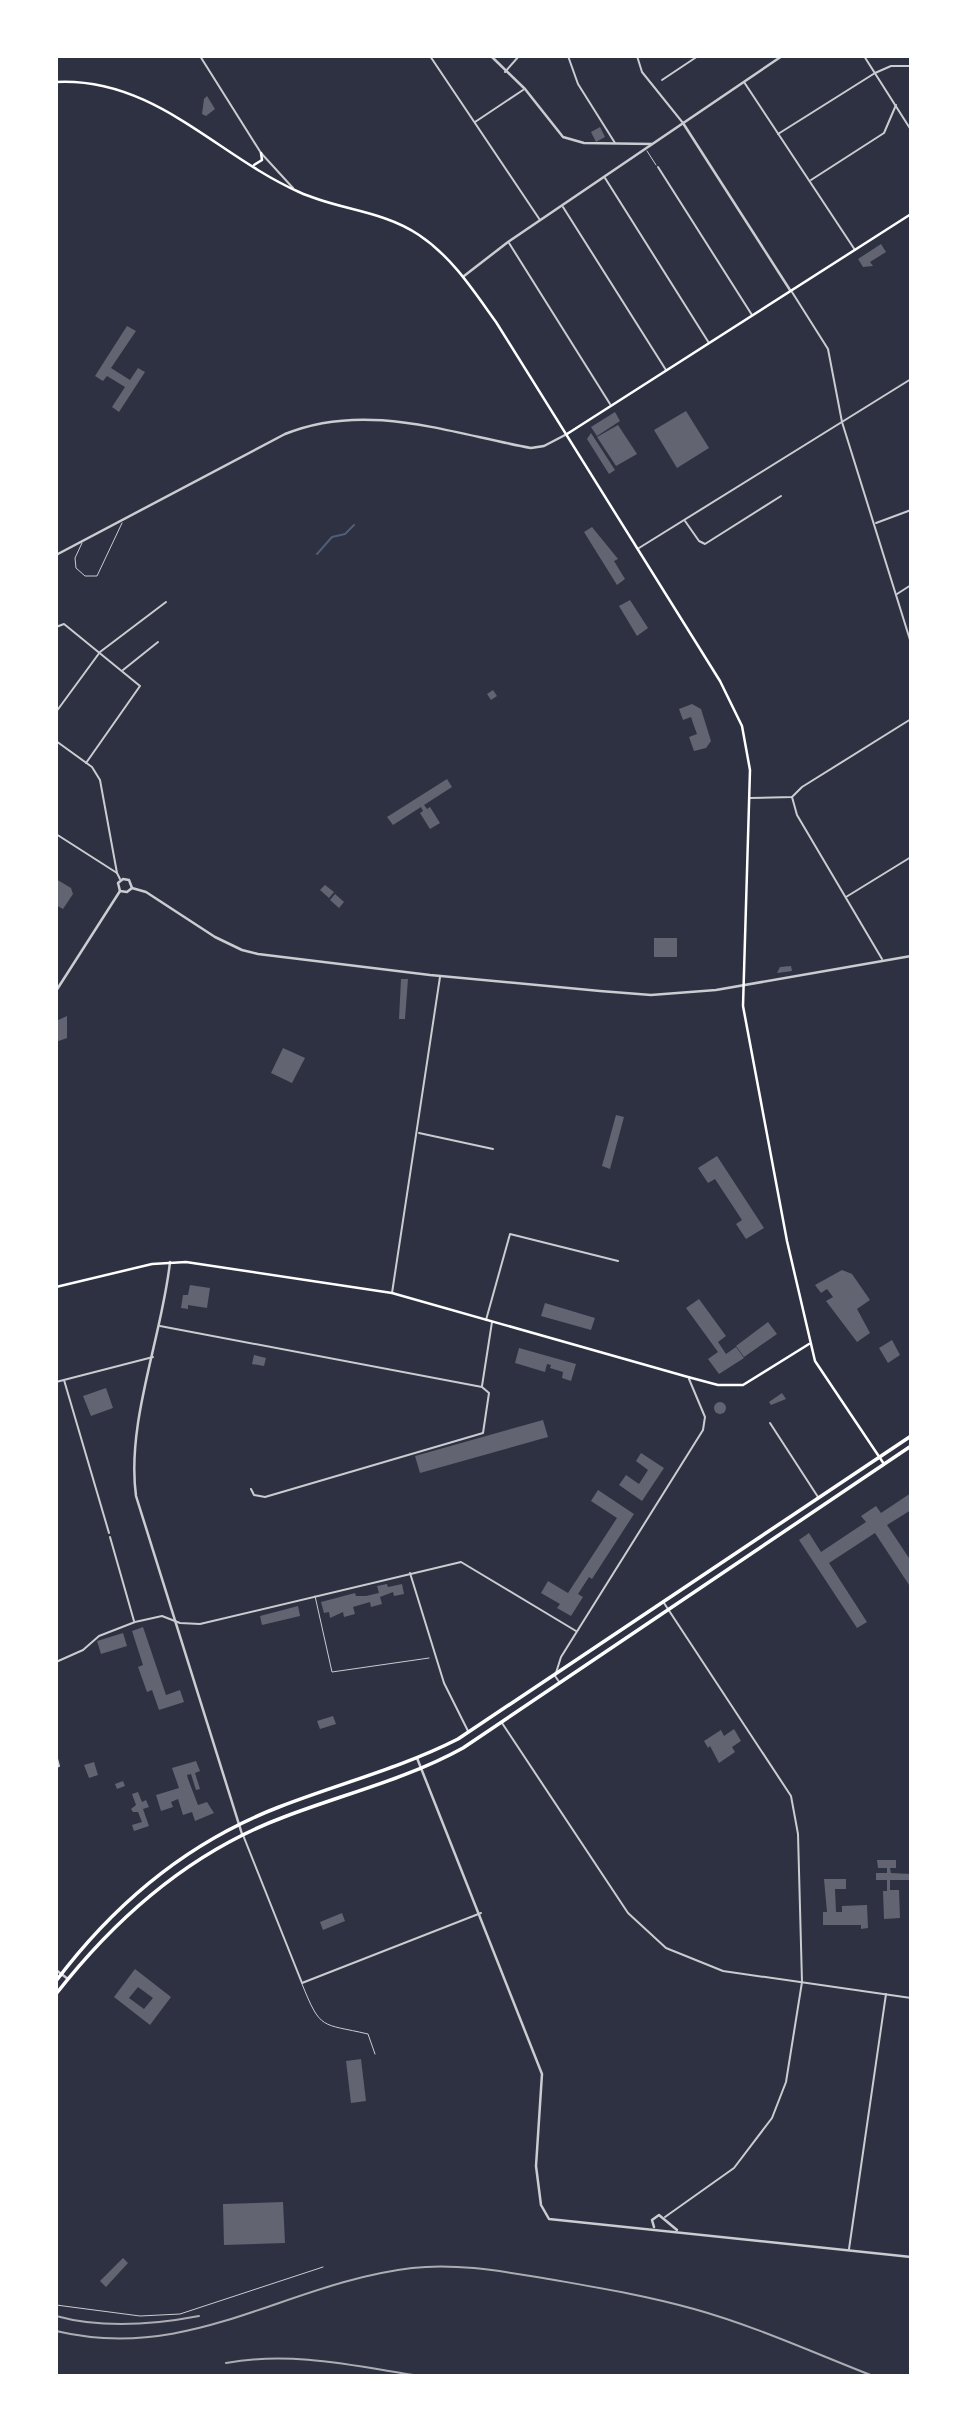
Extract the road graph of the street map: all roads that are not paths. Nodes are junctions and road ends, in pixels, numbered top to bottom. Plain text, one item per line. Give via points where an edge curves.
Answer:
1 (200, 56) edge
2 (430, 56) edge
3 (491, 56) edge
4 (519, 56) edge
5 (568, 56) edge
6 (637, 56) edge
7 (698, 56) edge
8 (782, 56) edge
9 (864, 56) edge
10 (911, 66) edge
11 (505, 72) junction
12 (875, 73) junction
13 (662, 79) dead end
14 (744, 81) junction
15 (56, 82) edge
16 (525, 89) junction
17 (896, 105) junction
18 (474, 122) junction
19 (684, 123) junction
20 (911, 130) edge
21 (778, 134) junction
22 (616, 144) junction
23 (654, 144) junction
24 (646, 149) junction
25 (261, 153) junction
26 (252, 165) junction
27 (657, 167) joint
28 (605, 178) junction
29 (810, 181) junction
30 (296, 191) junction
31 (563, 207) junction
32 (911, 214) edge
33 (541, 221) junction
34 (508, 242) junction
35 (855, 250) junction
36 (464, 276) junction
37 (790, 290) junction
38 (752, 315) junction
39 (709, 343) junction
40 (666, 370) junction
41 (911, 379) edge
42 (611, 405) junction
43 (842, 422) junction
44 (567, 434) junction
45 (782, 496) dead end
46 (911, 510) edge
47 (123, 519) junction
48 (684, 520) junction
49 (874, 524) junction
50 (83, 541) junction
51 (639, 548) junction
52 (56, 555) edge
53 (911, 585) edge
54 (896, 594) junction
55 (166, 602) dead end
56 (910, 625) edge
57 (906, 626) junction
58 (56, 627) edge
59 (158, 642) dead end
60 (911, 643) edge
61 (100, 652) junction
62 (122, 671) junction
63 (56, 712) edge
64 (911, 719) edge
65 (56, 741) edge
66 (86, 763) junction
67 (792, 797) junction
68 (749, 798) junction
69 (56, 834) edge
70 (911, 857) edge
71 (117, 873) junction
72 (121, 880) junction
73 (132, 888) junction
74 (120, 891) junction
75 (845, 898) junction
76 (911, 956) edge
77 (882, 960) junction
78 (440, 976) junction
79 (742, 986) junction
80 (56, 991) edge
81 (418, 1133) junction
82 (493, 1149) dead end
83 (618, 1261) dead end
84 (170, 1262) junction
85 (56, 1287) edge
86 (392, 1293) junction
87 (486, 1320) junction
88 (492, 1322) junction
89 (160, 1326) junction
90 (809, 1344) junction
91 (153, 1357) junction
92 (688, 1377) junction
93 (64, 1380) junction
94 (56, 1382) edge
95 (482, 1387) junction
96 (770, 1423) dead end
97 (911, 1436) edge
98 (911, 1446) edge
99 (879, 1457) junction
100 (884, 1464) junction
101 (251, 1489) dead end
102 (818, 1497) junction
103 (108, 1533) dead end
104 (110, 1537) dead end
105 (410, 1573) junction
106 (315, 1596) junction
107 (664, 1602) junction
108 (668, 1609) junction
109 (174, 1619) junction
110 (135, 1622) junction
111 (576, 1631) junction
112 (429, 1658) dead end
113 (56, 1662) edge
114 (555, 1676) junction
115 (561, 1684) junction
116 (501, 1722) junction
117 (468, 1732) junction
118 (56, 1755) edge
119 (417, 1758) junction
120 (58, 1766) edge
121 (421, 1769) junction
122 (239, 1825) junction
123 (243, 1835) junction
124 (481, 1913) junction
125 (56, 1970) edge
126 (61, 1974) junction
127 (68, 1979) junction
128 (56, 1980) edge
129 (802, 1982) junction
130 (302, 1983) junction
131 (56, 1994) edge
132 (886, 1994) junction
133 (911, 1998) edge
134 (374, 2054) dead end
135 (666, 2219) junction
136 (652, 2220) junction
137 (641, 2226) junction
138 (657, 2229) junction
139 (680, 2232) junction
140 (849, 2249) junction
141 (911, 2257) edge
142 (323, 2267) dead end
143 (56, 2305) edge

1 - 25 street
2 - 18 street
3 - 11 street
4 - 11 street
5 - 22 street via 578,84
6 - 19 street via 642,72
7 - 13 street
8 - 14 street
9 - 12 street
10 - 12 street via 891,66
11 - 16 street
12 - 17 street
12 - 21 street
14 - 19 street
14 - 21 street
15 - 26 main road via 100,84 138,95
16 - 18 street
16 - 22 street via 563,137 584,144
17 - 20 street
17 - 29 street via 884,133
18 - 33 street
19 - 23 street
19 - 37 street
21 - 29 street
22 - 23 street
23 - 24 street
24 - 27 lane
24 - 28 street
25 - 26 main road via 260,163
25 - 30 street
26 - 30 main road
27 - 38 street
28 - 31 street
28 - 39 street
29 - 35 street
30 - 36 main road via 397,223 424,239
31 - 33 street
31 - 40 street
32 - 35 main road
33 - 34 street
34 - 36 street
34 - 42 street
35 - 37 main road
36 - 44 main road
37 - 38 main road
37 - 43 street via 828,349
38 - 39 main road
39 - 40 main road
40 - 42 main road
41 - 43 street
42 - 44 main road
43 - 48 street
43 - 49 street
44 - 47 street via 530,448 386,420 319,422 285,434
44 - 51 main road
45 - 48 street via 705,544
46 - 49 street
47 - 50 street
47 - 50 lane via 97,576 85,576 76,568
48 - 51 street
49 - 54 street
50 - 52 street
51 - 68 main road via 734,706 747,749
53 - 54 street
54 - 57 street
55 - 61 street
56 - 57 lane
57 - 60 street
58 - 61 street via 64,624
59 - 62 street
61 - 62 street
61 - 63 street
62 - 66 street via 140,686
64 - 67 street
65 - 66 street
66 - 71 street via 100,780
67 - 68 street
67 - 75 street via 797,815
68 - 79 main road
69 - 71 street
70 - 75 street
71 - 72 street
72 - 73 street via 129,880
72 - 74 street
73 - 74 street
73 - 78 street via 242,950
74 - 80 street
75 - 77 street
76 - 77 street
77 - 79 street
78 - 79 street via 652,995
78 - 81 street
79 - 90 main road via 748,1044
81 - 82 street
81 - 86 street
83 - 87 street via 510,1234
84 - 85 main road
84 - 86 main road
84 - 89 street
86 - 87 main road
87 - 88 main road
88 - 92 main road
88 - 95 street
89 - 91 street
89 - 95 street
90 - 92 main road via 743,1385 718,1385
90 - 99 main road via 824,1377
91 - 93 street
91 - 109 street via 135,1440 133,1478
92 - 111 street via 705,1417 703,1430
93 - 94 street
93 - 103 street
95 - 101 street via 491,1397 483,1433 265,1497
96 - 102 street
97 - 99 main road
98 - 100 main road
99 - 100 main road
99 - 102 main road
100 - 108 main road
102 - 107 main road
104 - 110 street
105 - 106 street
105 - 111 street via 461,1562
105 - 117 street via 444,1683
106 - 109 street via 200,1624
106 - 112 lane via 332,1672
107 - 108 street
107 - 114 main road
108 - 115 main road
108 - 129 street via 794,1805 799,1834
109 - 110 street via 162,1616
109 - 122 street
110 - 113 street via 99,1636 83,1650
111 - 114 street
114 - 115 street
114 - 117 main road
115 - 116 main road
116 - 121 main road
116 - 129 street via 620,1901 657,1941 717,1969
117 - 119 main road
118 - 120 street
119 - 121 street
119 - 122 main road
121 - 123 main road
121 - 124 street
122 - 123 street
122 - 126 main road via 179,1859 124,1903
123 - 127 main road via 190,1865 127,1913
123 - 130 street
124 - 130 street
124 - 137 street via 542,2074 537,2186 546,2215 555,2221
125 - 126 street
126 - 127 street
126 - 128 main road
127 - 131 main road
129 - 132 street
129 - 135 street via 786,2082 772,2118 734,2168
130 - 134 lane via 313,2013 324,2025 368,2034
132 - 133 street
132 - 140 street
135 - 136 street via 657,2215
135 - 138 street via 664,2228
135 - 139 street
136 - 137 street
136 - 138 street
137 - 138 street
138 - 139 street
139 - 140 street
140 - 141 street
142 - 143 lane via 180,2314 140,2316

